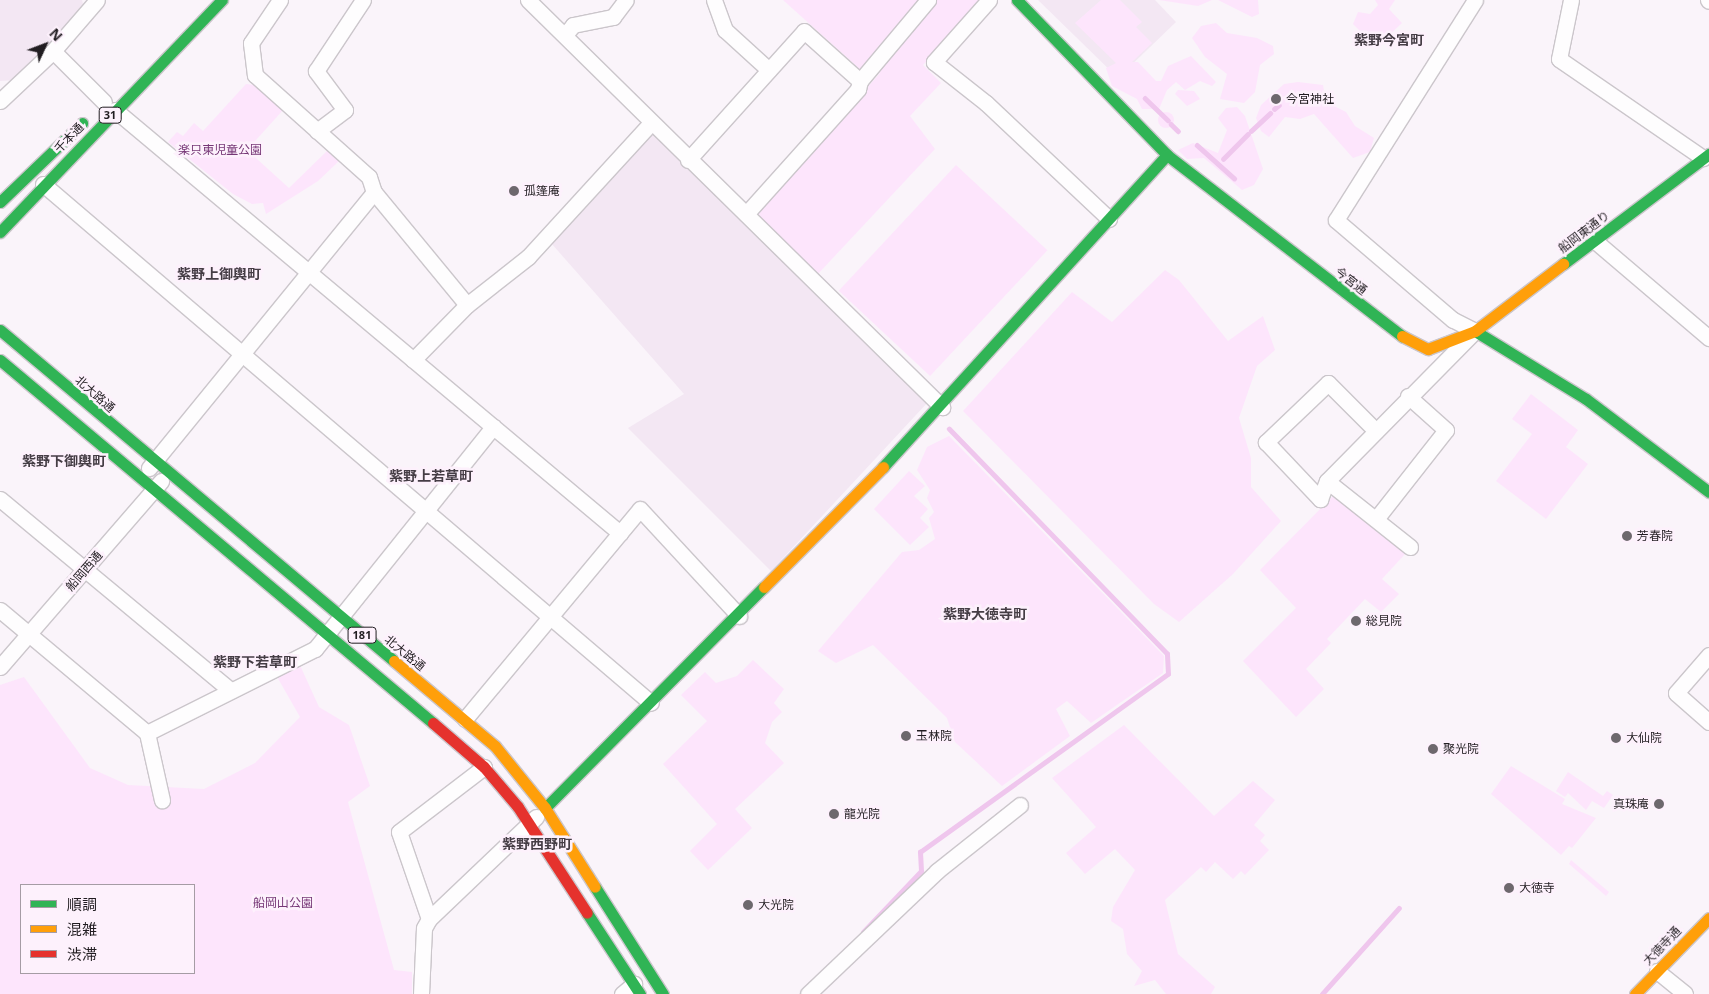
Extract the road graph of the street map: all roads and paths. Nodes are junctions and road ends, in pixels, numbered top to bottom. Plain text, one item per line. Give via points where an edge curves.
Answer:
1 (203, 0) edge
2 (222, 0) edge
3 (280, 0) edge
4 (363, 0) edge
5 (626, 0) edge
6 (714, 0) edge
7 (928, 0) edge
8 (989, 0) edge
9 (1016, 0) edge
10 (1475, 0) edge
11 (1570, 0) edge
12 (94, 1) edge
13 (536, 3) edge
14 (184, 20) dead end
15 (565, 35) junction
16 (53, 52) junction
17 (769, 70) junction
18 (860, 80) junction
19 (2, 94) edge
20 (110, 102) junction
21 (651, 123) junction
22 (317, 131) junction
23 (1167, 155) junction
24 (1706, 156) edge
25 (688, 160) junction
26 (43, 184) junction
27 (374, 192) junction
28 (0, 202) edge
29 (746, 214) junction
30 (1109, 219) junction
31 (0, 232) edge
32 (1595, 241) junction
33 (308, 272) junction
34 (467, 306) junction
35 (0, 330) edge
36 (1475, 331) junction
37 (1709, 338) edge
38 (241, 352) junction
39 (0, 360) edge
40 (413, 360) junction
41 (1408, 396) junction
42 (942, 407) junction
43 (493, 427) junction
44 (1376, 431) junction
45 (154, 463) junction
46 (167, 474) junction
47 (141, 478) junction
48 (1327, 481) junction
49 (154, 489) junction
50 (1709, 492) edge
51 (0, 499) edge
52 (425, 510) junction
53 (1376, 519) junction
54 (620, 533) junction
55 (1410, 547) dead end
56 (85, 570) junction
57 (0, 610) edge
58 (338, 616) junction
59 (739, 616) junction
60 (550, 617) junction
61 (330, 632) junction
62 (29, 634) junction
63 (1709, 655) edge
64 (0, 667) edge
65 (231, 691) junction
66 (650, 702) junction
67 (465, 720) junction
68 (1709, 722) edge
69 (147, 732) junction
70 (484, 767) junction
71 (162, 800) dead end
72 (1020, 805) dead end
73 (545, 808) junction
74 (529, 824) junction
75 (1709, 918) edge
76 (429, 920) junction
77 (1657, 971) junction
78 (637, 989) edge
79 (421, 994) edge
80 (622, 994) edge
81 (663, 994) edge
82 (808, 994) edge
83 (1635, 994) edge
84 (1685, 994) edge

1 - 14 main road
2 - 20 main road, 千本通 / 31
3 - 22 street via 251,43 250,59 255,75
4 - 22 street via 316,71 345,110
5 - 15 street via 613,17 573,25
6 - 17 street via 725,30
7 - 18 street
8 - 30 street via 934,62 986,103
9 - 23 main road, 今宮通
10 - 36 street via 1336,220 1453,320
11 - 24 street via 1559,59
12 - 16 street
13 - 15 street
15 - 21 street
16 - 19 street
16 - 20 street
17 - 18 street via 804,31
17 - 25 street
18 - 29 street via 858,89
20 - 26 main road, 千本通 / 31
20 - 28 main road, 千本通 / 31
20 - 33 street
21 - 25 street
21 - 34 street via 528,257
22 - 27 street via 369,177
23 - 30 main road
23 - 36 main road, 今宮通 via 1410,343 1428,349
24 - 32 main road, 船岡東通り
25 - 29 street
26 - 31 main road, 千本通 / 31
26 - 38 street
27 - 33 street
27 - 34 street
29 - 42 street
30 - 42 main road
32 - 36 main road, 船岡東通り
32 - 37 street
33 - 38 street
33 - 40 street
34 - 40 street
35 - 45 main road, 北大路通 / 181
36 - 41 street
36 - 50 main road via 1586,400
38 - 45 street
38 - 52 street
39 - 47 main road, 181
40 - 43 street
41 - 44 street
41 - 53 street via 1446,430
42 - 59 main road
43 - 52 street
43 - 54 street
44 - 48 street
44 - 48 street via 1328,383 1266,442 1320,499
45 - 46 main road, 北大路通 / 181
45 - 47 street
46 - 49 street, 船岡西通
46 - 58 main road, 北大路通 / 181
47 - 49 main road, 181
48 - 53 street
49 - 56 street, 船岡西通
49 - 61 main road, 181
51 - 56 street
52 - 58 street
52 - 60 street
53 - 55 street
54 - 59 street via 640,509
54 - 60 street
56 - 62 street, 船岡西通
56 - 65 street
57 - 62 street
58 - 61 street
58 - 67 main road, 北大路通 / 181
59 - 66 main road
60 - 66 street
60 - 67 street
61 - 65 street via 315,649
61 - 70 main road, 181
62 - 64 street, 船岡西通
62 - 69 street
63 - 68 street via 1676,693
65 - 69 street
66 - 73 main road
67 - 73 main road, 北大路通 / 181 via 505,757
69 - 71 street
70 - 74 main road, 181
70 - 76 street via 399,832
72 - 82 street via 937,871
73 - 74 street
73 - 81 main road, 北大路通 / 181
74 - 76 street
74 - 78 main road, 181
75 - 77 main road, 大徳寺通
76 - 79 street via 424,928
77 - 83 main road, 大徳寺通
77 - 84 street
78 - 80 street

